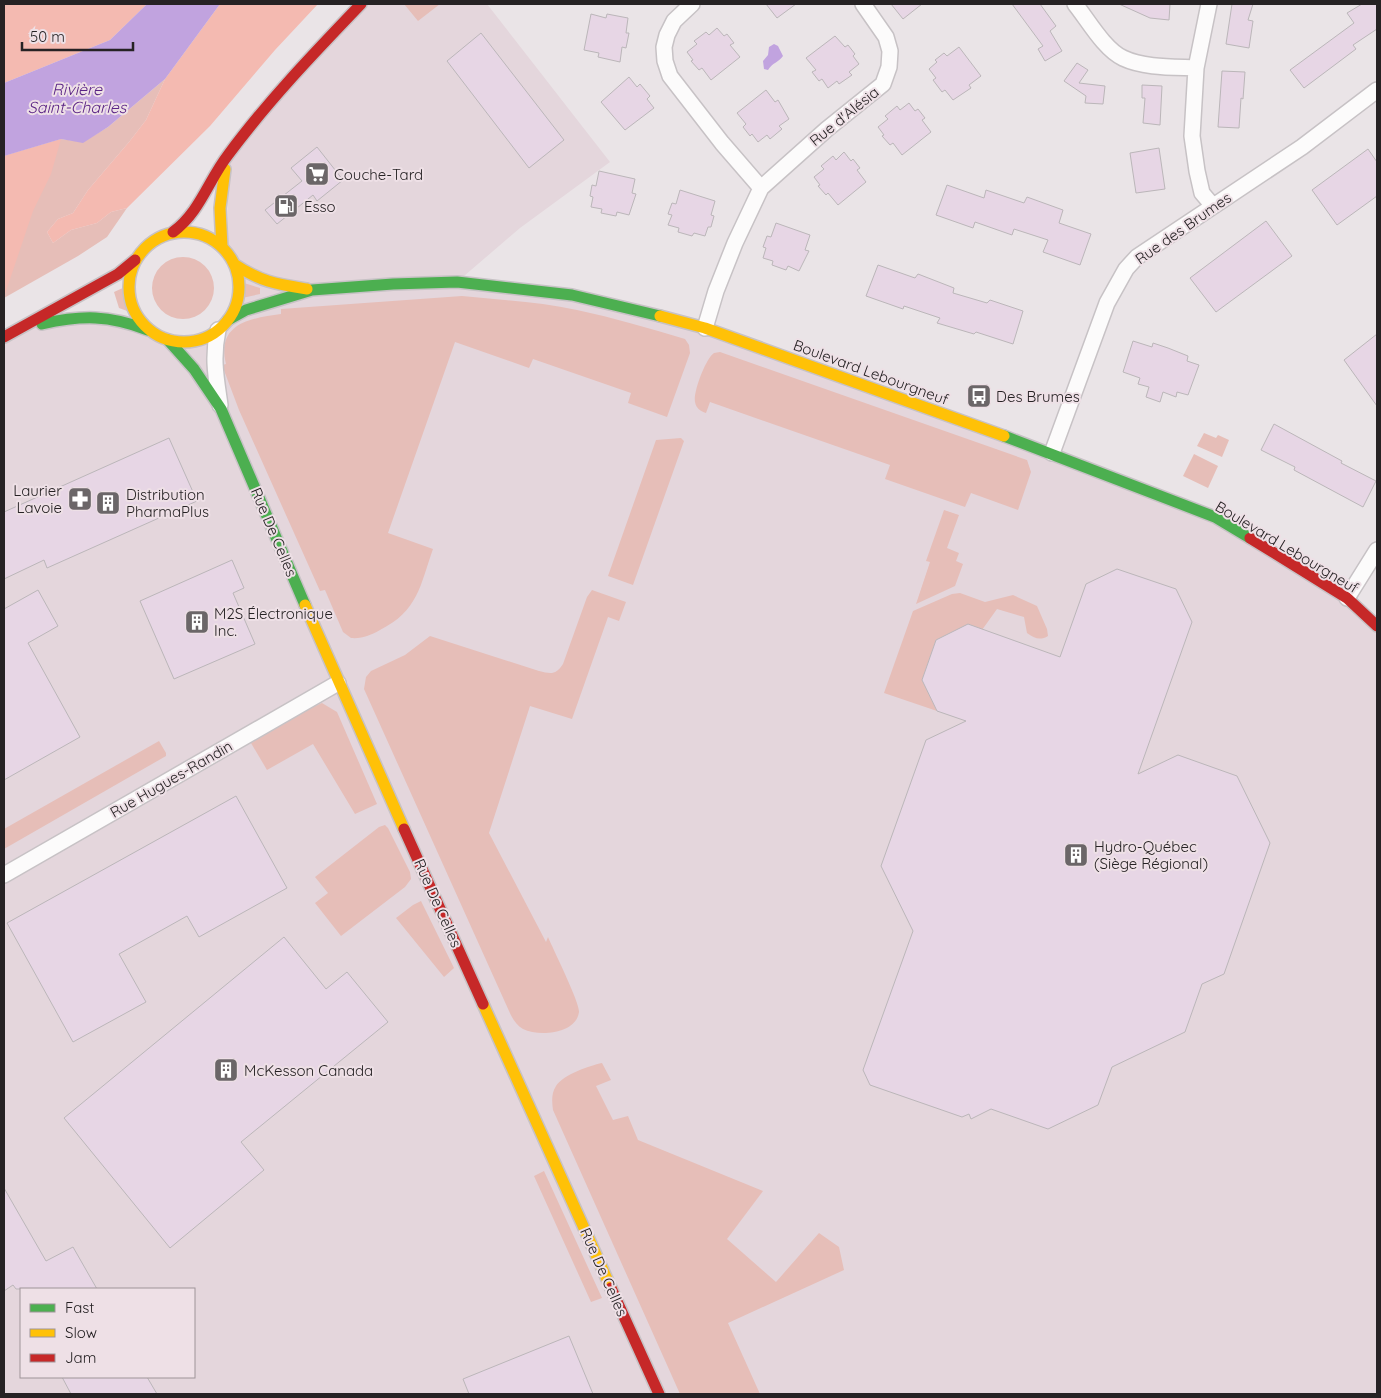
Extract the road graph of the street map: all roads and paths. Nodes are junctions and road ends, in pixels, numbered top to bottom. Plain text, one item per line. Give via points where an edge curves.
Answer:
1 (361, 4) edge
2 (692, 4) edge
3 (863, 4) edge
4 (1075, 4) edge
5 (1209, 4) edge
6 (1196, 68) junction
7 (1377, 90) edge
8 (227, 156) junction
9 (761, 188) junction
10 (1213, 206) junction
11 (173, 232) junction
12 (222, 247) junction
13 (135, 260) junction
14 (234, 264) junction
15 (312, 290) junction
16 (223, 325) junction
17 (705, 328) junction
18 (20, 329) junction
19 (148, 330) junction
20 (4, 337) edge
21 (168, 340) junction
22 (221, 409) junction
23 (1052, 453) junction
24 (1377, 550) edge
25 (1347, 598) junction
26 (1377, 626) edge
27 (338, 683) junction
28 (4, 875) edge
29 (659, 1394) edge

1 - 8 main road via 290,78
2 - 9 street via 674,22 667,36 665,54 670,76
3 - 9 street, Rue d'Alésia via 886,36 891,54 883,84 827,128
4 - 6 street via 1106,44 1123,58 1144,64
5 - 6 street
6 - 10 street via 1192,136 1202,193
7 - 10 street, Rue des Brumes
8 - 11 main road via 193,212
8 - 12 main road via 219,200
9 - 17 street, Rue d'Alésia via 735,243
10 - 23 street, Rue des Brumes via 1137,256 1126,269 1107,303
11 - 12 main road via 200,234
11 - 13 main road via 145,247
12 - 14 main road
13 - 18 main road via 118,274
13 - 19 main road via 128,289 131,304
14 - 15 main road, Boulevard Lebourgneuf via 270,282
14 - 16 main road via 239,286 237,300
15 - 16 main road, Boulevard Lebourgneuf via 246,310
15 - 17 main road, Boulevard Lebourgneuf via 457,282 572,295
16 - 21 main road via 199,340
16 - 22 street, Rue De Celles via 214,348
17 - 23 main road, Boulevard Lebourgneuf
18 - 19 main road via 71,317 92,316 111,317
18 - 20 main road
19 - 21 main road
21 - 22 main road, Rue De Celles via 194,369
22 - 27 main road, Rue De Celles
23 - 25 main road, Boulevard Lebourgneuf via 1215,517
24 - 25 street
25 - 26 main road, Boulevard Lebourgneuf
27 - 28 street, Rue Hugues-Randin
27 - 29 main road, Rue De Celles

